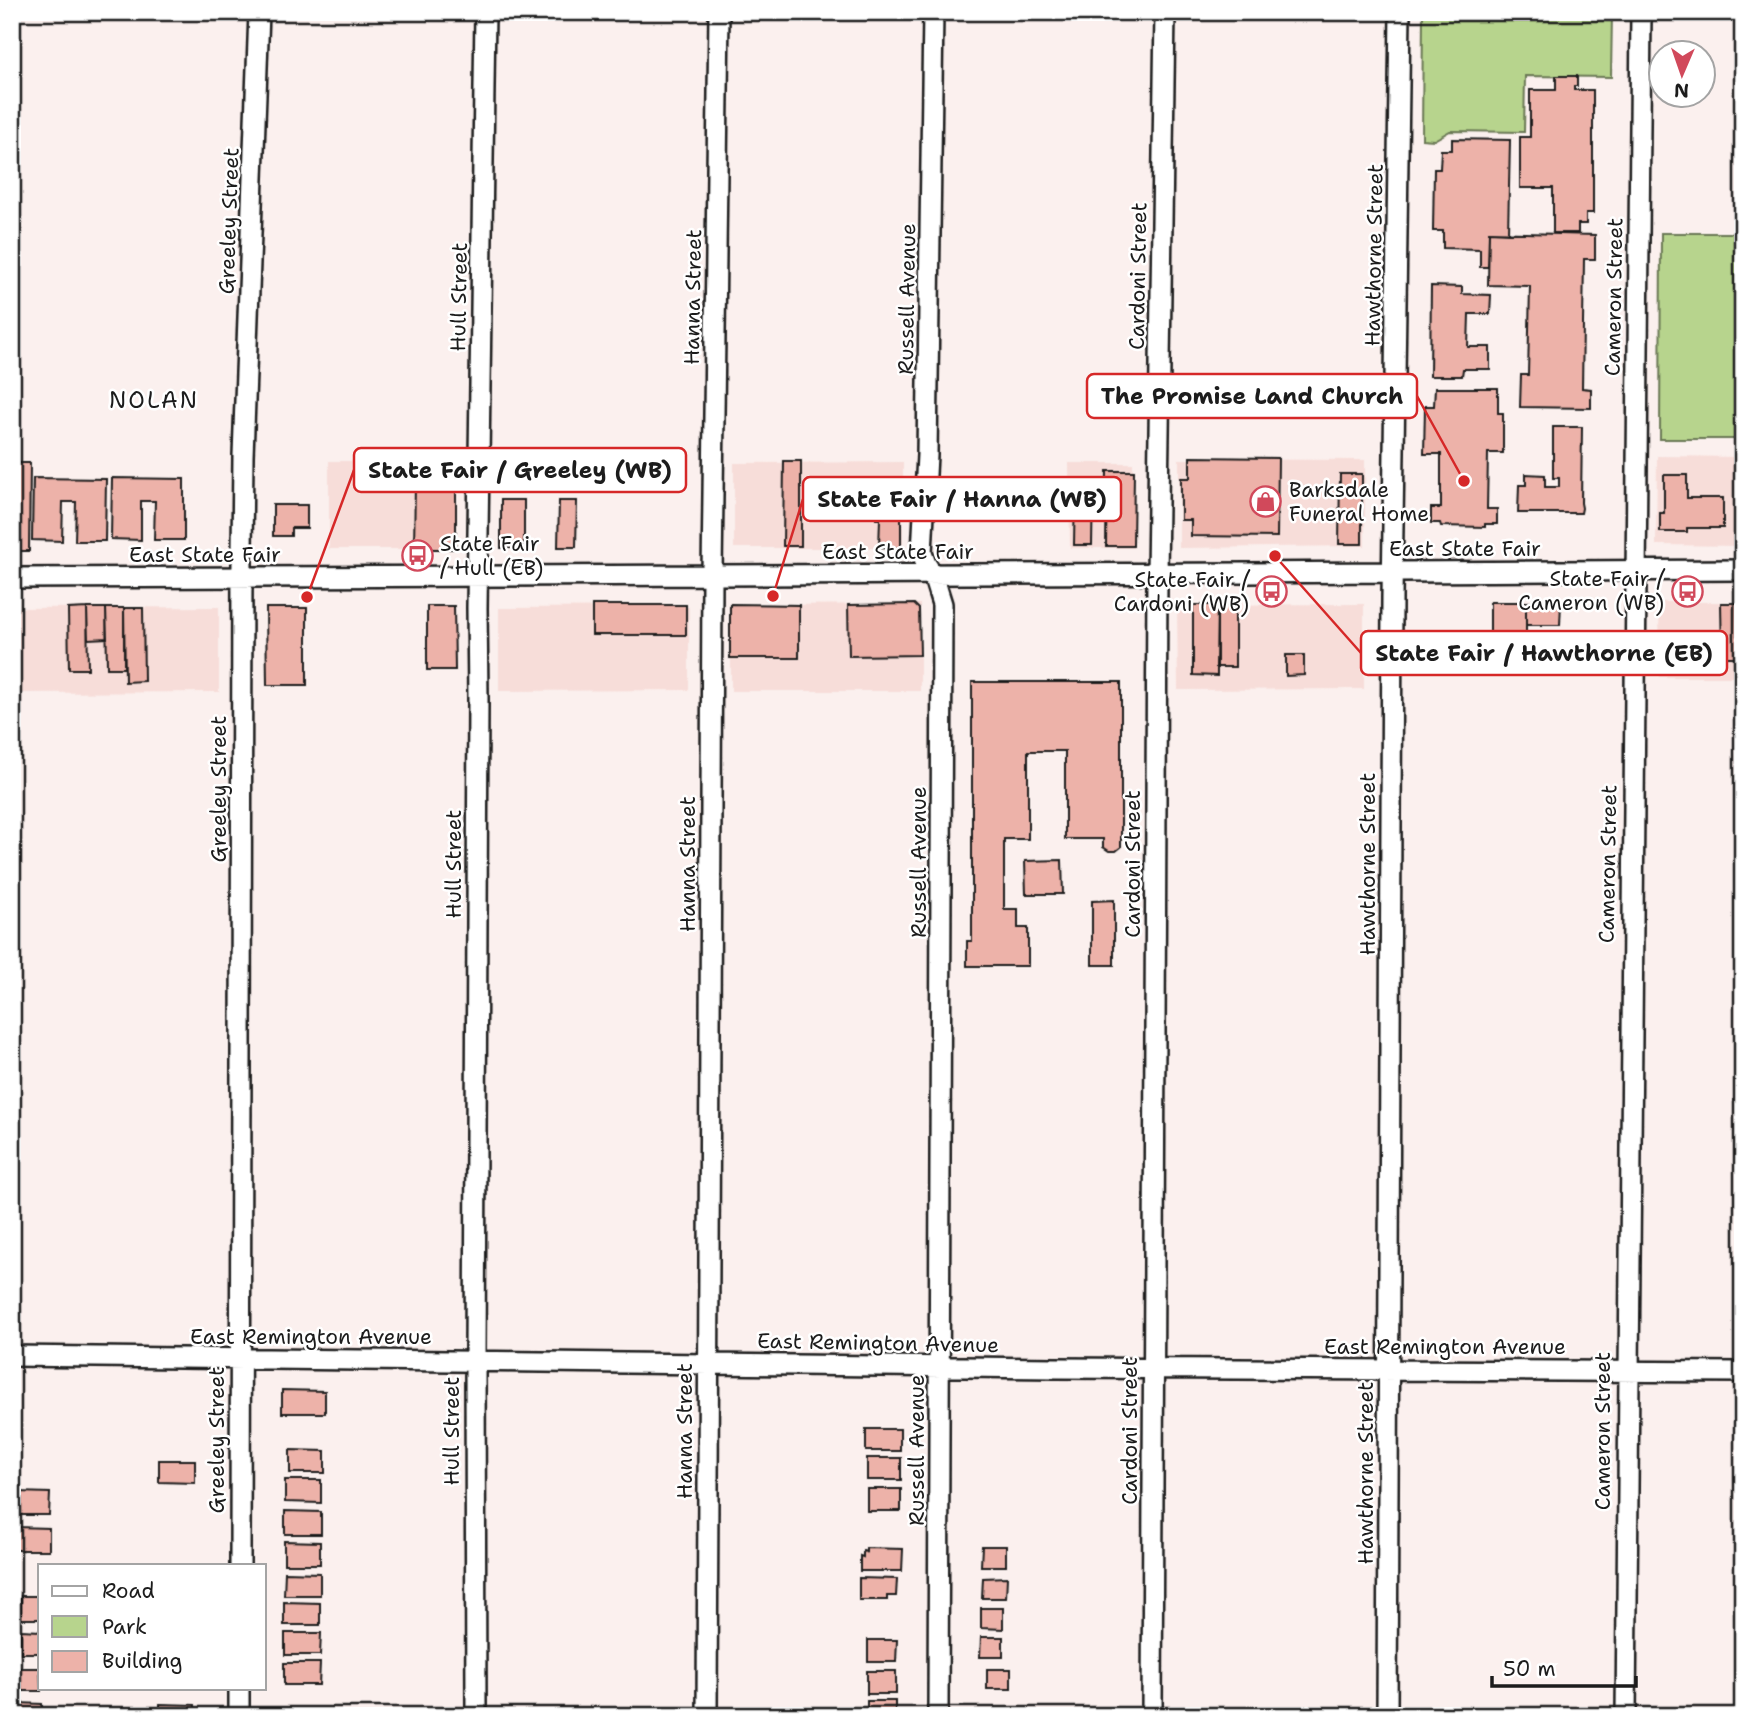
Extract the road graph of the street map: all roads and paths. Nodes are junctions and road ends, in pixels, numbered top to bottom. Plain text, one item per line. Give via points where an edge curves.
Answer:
1 (259, 12) edge
2 (485, 12) edge
3 (719, 12) edge
4 (933, 12) edge
5 (1165, 12) edge
6 (1400, 12) edge
7 (1641, 12) edge
8 (1743, 570) edge
9 (1633, 571) junction
10 (1392, 572) junction
11 (1157, 574) junction
12 (712, 575) junction
13 (933, 575) junction
14 (12, 578) edge
15 (242, 578) junction
16 (478, 578) junction
17 (12, 1356) edge
18 (240, 1359) junction
19 (475, 1361) junction
20 (709, 1364) junction
21 (940, 1366) junction
22 (1153, 1367) junction
23 (1389, 1369) junction
24 (1626, 1371) junction
25 (1743, 1372) edge
26 (240, 1564) edge
27 (239, 1690) edge
28 (239, 1716) edge
29 (476, 1716) edge
30 (706, 1716) edge
31 (938, 1716) edge
32 (1152, 1716) edge
33 (1387, 1716) edge
34 (1626, 1716) edge

1 - 15 street, Greeley Street
2 - 16 street, Hull Street
3 - 12 street, Hanna Street
4 - 13 street, Russell Avenue via 922,553
5 - 11 street, Cardoni Street
6 - 10 street, Hawthorne Street
7 - 9 street, Cameron Street
8 - 9 street, East State Fair
9 - 10 street, East State Fair
9 - 24 street, Cameron Street
10 - 11 street, East State Fair
10 - 23 street, Hawthorne Street
11 - 13 street, East State Fair
11 - 22 street, Cardoni Street
12 - 13 street, East State Fair
12 - 16 street, East State Fair
12 - 20 street, Hanna Street
13 - 21 street, Russell Avenue via 942,604
14 - 15 street, East State Fair
15 - 16 street, East State Fair
15 - 18 street, Greeley Street
16 - 19 street, Hull Street
17 - 18 street, East Remington Avenue
18 - 19 street, East Remington Avenue
18 - 26 street, Greeley Street
19 - 20 street, East Remington Avenue
19 - 29 street, Hull Street
20 - 21 street, East Remington Avenue
20 - 30 street, Hanna Street
21 - 22 street, East Remington Avenue
21 - 31 street, Russell Avenue
22 - 23 street, East Remington Avenue
22 - 32 street, Cardoni Street
23 - 24 street, East Remington Avenue
23 - 33 street, Hawthorne Street
24 - 25 street, East Remington Avenue
24 - 34 street, Cameron Street
27 - 28 street

